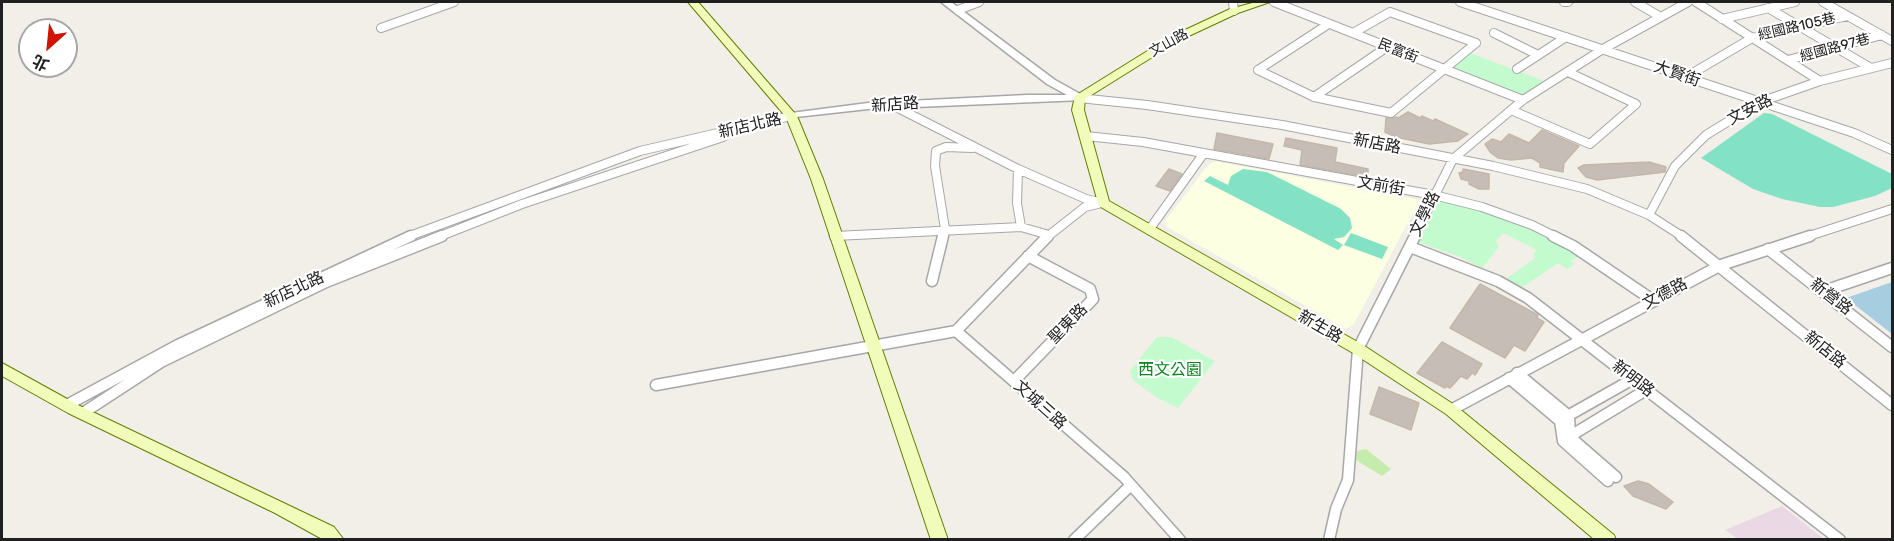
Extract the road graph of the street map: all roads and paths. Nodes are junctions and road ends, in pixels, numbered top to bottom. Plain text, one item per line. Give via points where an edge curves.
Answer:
1 (454, 2) edge
2 (693, 2) edge
3 (946, 2) edge
4 (979, 2) edge
5 (1265, 2) edge
6 (1274, 2) edge
7 (1460, 2) edge
8 (1493, 2) edge
9 (1635, 2) edge
10 (1688, 2) edge
11 (1696, 2) edge
12 (1795, 2) edge
13 (1823, 2) edge
14 (1234, 6) edge
15 (1768, 8) junction
16 (958, 10) junction
17 (1485, 10) junction
18 (1659, 16) junction
19 (1847, 16) junction
20 (1722, 19) junction
21 (1328, 25) junction
22 (1800, 26) junction
23 (381, 28) dead end
24 (1353, 33) junction
25 (1494, 33) dead end
26 (1882, 35) junction
27 (1566, 37) junction
28 (1752, 38) junction
29 (1893, 41) edge
30 (1387, 47) junction
31 (1837, 48) junction
32 (1603, 49) junction
33 (1538, 55) junction
34 (1788, 60) junction
35 (1893, 63) edge
36 (1871, 68) junction
37 (1517, 69) dead end
38 (1443, 70) junction
39 (1568, 72) junction
40 (1686, 77) junction
41 (1820, 81) junction
42 (1314, 97) junction
43 (1079, 98) junction
44 (1523, 100) junction
45 (1760, 102) junction
46 (892, 105) junction
47 (1511, 110) junction
48 (791, 116) junction
49 (1086, 136) junction
50 (975, 148) junction
51 (1893, 150) edge
52 (1204, 153) junction
53 (1453, 159) junction
54 (1018, 169) junction
55 (1434, 195) junction
56 (1103, 203) junction
57 (1893, 208) edge
58 (1649, 215) junction
59 (1021, 227) junction
60 (945, 229) junction
61 (1149, 230) junction
62 (1048, 235) junction
63 (835, 236) junction
64 (1410, 247) junction
65 (1768, 249) junction
66 (1028, 256) junction
67 (1721, 265) junction
68 (1893, 268) edge
69 (932, 281) dead end
70 (1824, 291) junction
71 (1654, 300) junction
72 (956, 331) junction
73 (1580, 339) junction
74 (876, 347) junction
75 (1893, 347) edge
76 (1358, 349) junction
77 (2, 369) edge
78 (1513, 375) junction
79 (1633, 380) junction
80 (1014, 381) junction
81 (656, 385) dead end
82 (1646, 390) junction
83 (67, 405) junction
84 (1893, 405) edge
85 (1451, 410) junction
86 (83, 413) junction
87 (1564, 418) junction
88 (1566, 439) junction
89 (1612, 479) dead end
90 (1131, 486) junction
91 (336, 540) edge
92 (940, 540) edge
93 (1074, 540) edge
94 (1180, 540) edge
95 (1329, 540) edge
96 (1608, 540) edge
97 (1839, 540) edge

1 - 23 street
2 - 48 main road
3 - 16 street
4 - 16 street
5 - 14 main road, 文山路
6 - 21 street, 民富街
7 - 17 street, 大賢街
8 - 17 street
9 - 18 street
10 - 18 street, 文學路
11 - 20 street
12 - 15 street
13 - 19 street
14 - 43 main road, 文山路
15 - 20 street
15 - 22 street
16 - 43 street via 1051,82
17 - 27 street, 大賢街
18 - 32 street, 文學路
19 - 22 street, 經國路105巷
19 - 26 street
20 - 28 street
21 - 24 street, 民富街
21 - 42 street via 1258,70
22 - 28 street, 經國路105巷
22 - 31 street
24 - 30 street, 民富街
24 - 38 street via 1386,13 1476,43
25 - 33 street
26 - 29 street
26 - 31 street, 經國路97巷
27 - 32 street, 大賢街
27 - 33 street
28 - 34 street
28 - 40 street, 經國路105巷
30 - 38 street, 民富街
30 - 42 street
31 - 34 street, 經國路97巷
31 - 36 street
32 - 39 street, 文學路
32 - 40 street, 大賢街
33 - 37 street
34 - 41 street
35 - 36 street, 文安路
36 - 41 street, 文安路
38 - 42 street via 1391,113
38 - 44 street, 民富街
39 - 44 street, 文學路
39 - 47 street via 1636,104 1590,144
40 - 45 street, 大賢街
41 - 45 street, 文安路
43 - 46 street, 新店路
43 - 49 main road via 1078,110
43 - 53 street, 新店路 via 1258,121
44 - 47 street, 文學路
45 - 51 street, 大賢街
45 - 58 street, 文安路 via 1706,135 1675,166
46 - 48 street, 新店路
46 - 50 street
47 - 53 street, 文學路
48 - 63 main road
48 - 83 street, 新店北路 via 640,151 404,239 178,345
48 - 86 street, 新店北路 via 522,204 326,282 161,362
49 - 52 street, 文前街
49 - 56 main road
50 - 54 street
50 - 60 street via 946,147 936,151
52 - 55 street, 文前街
52 - 61 street
53 - 55 street, 文學路
53 - 58 street, 新店路 via 1587,189
54 - 56 street
54 - 59 street
55 - 64 street, 文學路
55 - 71 street, 文前街 via 1532,225 1573,246
56 - 61 main road, 新生路
56 - 62 street via 1085,207
57 - 65 street, 文德路
58 - 67 street, 新店路
59 - 60 street
59 - 62 street
60 - 63 street
60 - 69 street
61 - 76 main road, 新生路
62 - 66 street
63 - 74 main road
64 - 73 street, 新明路 via 1498,281 1528,298
64 - 76 street, 文學路
65 - 67 street, 文德路
65 - 70 street, 新營路
66 - 72 street
66 - 80 street, 聖東路 via 1090,289 1093,299
67 - 71 street, 文德路
67 - 84 street, 新店路
68 - 70 street
70 - 75 street, 新營路
71 - 73 street, 文德路
72 - 74 street
72 - 80 street, 文城三路
73 - 78 street, 文德路
73 - 79 street, 新明路
74 - 81 street
74 - 92 main road
76 - 85 main road, 新生路
76 - 95 street, 文學路 via 1348,480
77 - 83 main road
78 - 85 street, 文德路
78 - 87 street
79 - 82 street, 新明路
79 - 87 street
80 - 90 street, 文城三路
82 - 88 street
82 - 97 street, 新明路
83 - 86 main road
85 - 96 main road, 新生路
86 - 91 main road via 281,508
87 - 88 street
88 - 89 street
90 - 93 street
90 - 94 street, 文城三路

